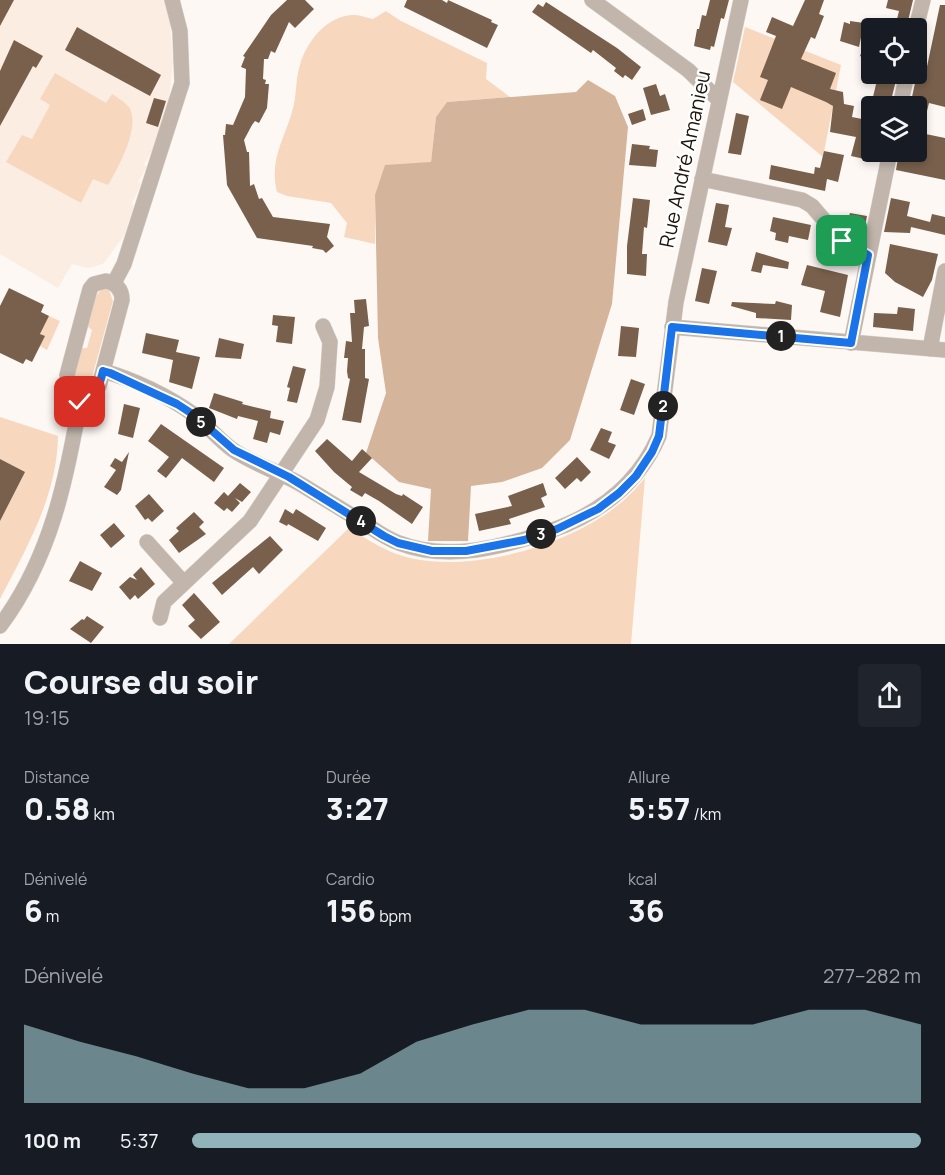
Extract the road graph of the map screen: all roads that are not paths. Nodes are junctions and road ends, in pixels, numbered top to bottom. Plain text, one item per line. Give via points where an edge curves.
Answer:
1 (172, 0) edge
2 (592, 0) edge
3 (741, 0) edge
4 (923, 0) edge
5 (918, 18) edge
6 (719, 100) junction
7 (888, 162) edge
8 (702, 179) junction
9 (868, 255) junction
10 (945, 271) edge
11 (114, 283) junction
12 (322, 326) dead end
13 (672, 327) junction
14 (851, 343) junction
15 (938, 349) edge
16 (103, 371) junction
17 (81, 396) junction
18 (282, 475) junction
19 (147, 542) dead end
20 (183, 582) junction
21 (160, 618) dead end
22 (0, 626) edge

1 - 11 street via 180,31 182,83 124,264
2 - 6 street via 688,70
3 - 6 street, Rue André Amanieu
4 - 5 street
6 - 8 street, Rue André Amanieu
7 - 9 street
8 - 9 street via 802,200 842,241
8 - 13 street, Rue André Amanieu
9 - 14 street
10 - 15 street
11 - 16 street via 122,300
11 - 17 street via 100,282 90,289 66,380 69,390
12 - 18 street via 330,342 327,387 317,420
13 - 14 street
13 - 18 street, Rue André Amanieu via 662,421 652,452 619,493 598,509 557,529 466,551 416,548 384,536
14 - 15 street
16 - 17 street via 96,390
16 - 18 street, Rue André Amanieu via 177,404 234,450
17 - 22 street via 63,493 52,527 21,596
18 - 20 street via 250,521
19 - 20 street
20 - 21 street via 164,602

